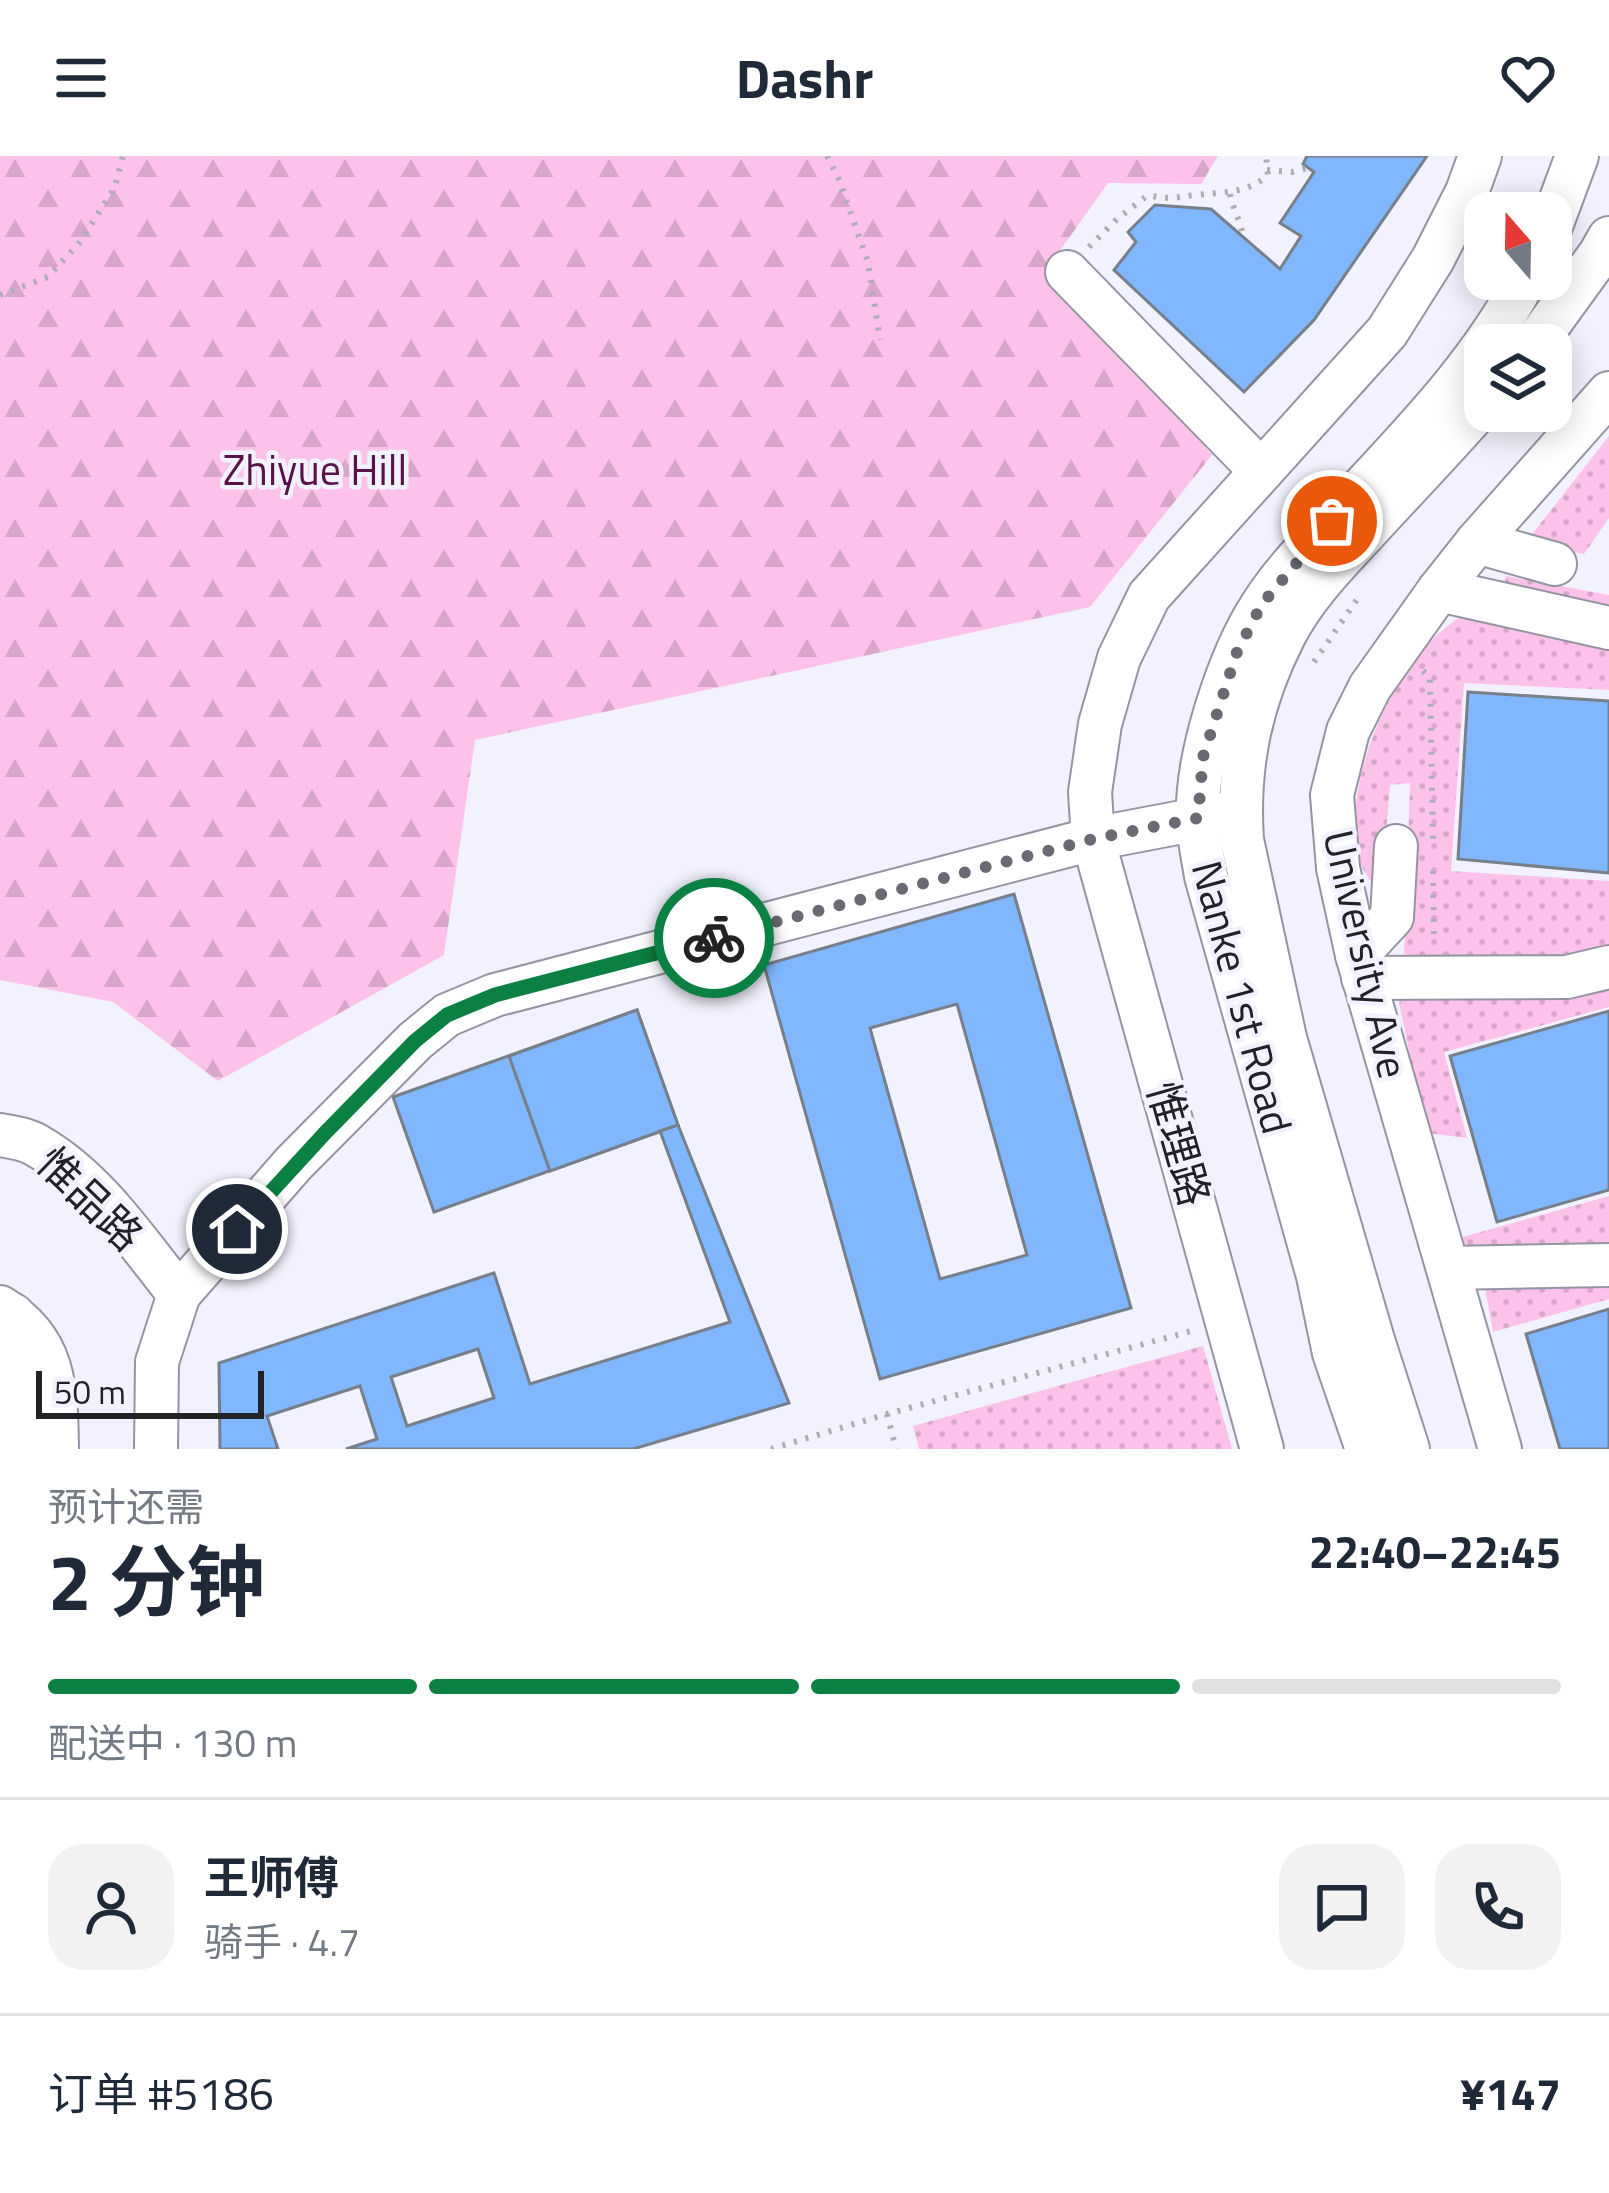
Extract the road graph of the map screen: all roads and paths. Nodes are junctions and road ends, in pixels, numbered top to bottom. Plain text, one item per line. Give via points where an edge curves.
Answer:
1 (123, 156) edge
2 (827, 156) edge
3 (1266, 156) edge
4 (1480, 156) edge
5 (1577, 156) edge
6 (1308, 168) dead end
7 (1268, 170) junction
8 (1564, 192) edge
9 (1230, 194) junction
10 (1243, 237) dead end
11 (1609, 238) edge
12 (1067, 272) joint
13 (0, 295) edge
14 (1512, 300) edge
15 (1549, 324) edge
16 (880, 340) dead end
17 (1609, 393) edge
18 (1464, 425) edge
19 (1261, 471) junction
20 (1477, 542) junction
21 (1555, 564) dead end
22 (1439, 590) junction
23 (1609, 628) edge
24 (1397, 649) junction
25 (1240, 811) junction
26 (1198, 818) junction
27 (1093, 839) junction
28 (1420, 849) junction
29 (1360, 966) junction
30 (1609, 967) edge
31 (1435, 977) junction
32 (0, 1135) edge
33 (1609, 1265) edge
34 (1448, 1268) junction
35 (179, 1294) junction
36 (4, 1312) edge
37 (1228, 1321) junction
38 (887, 1414) junction
39 (18, 1449) edge
40 (57, 1449) edge
41 (156, 1449) edge
42 (771, 1449) edge
43 (896, 1449) edge
44 (1262, 1449) edge
45 (1367, 1449) edge
46 (1408, 1449) edge
47 (1501, 1449) edge

1 - 13 path via 115,187 80,242 48,278
2 - 16 path via 868,262
3 - 7 path
4 - 19 street, 惟理路 via 1433,259 1387,332
5 - 8 street
6 - 7 path
7 - 9 path via 1259,183
9 - 10 path
9 - 12 path via 1148,195
11 - 15 street
12 - 19 street
14 - 26 street, Nanke 1st Road via 1441,402 1262,604 1237,652 1203,757
17 - 20 street, University Ave
18 - 25 street, Nanke 1st Road via 1327,574 1286,632 1244,743
19 - 27 street, 惟理路 via 1149,596 1119,658 1090,792
20 - 21 street
20 - 22 street, University Ave
22 - 23 street
22 - 24 street, University Ave
24 - 28 path via 1430,676
24 - 29 street, University Ave via 1348,731 1332,795
25 - 26 street
25 - 46 street, Nanke 1st Road via 1285,1038
26 - 27 street
26 - 45 street, Nanke 1st Road via 1205,876
27 - 35 street via 495,995 447,1015 295,1163
27 - 37 street, 惟理路
28 - 29 street via 1392,917
28 - 31 path
29 - 31 street
29 - 34 street, University Ave
30 - 31 street via 1567,976
32 - 35 street, 惟品路 via 32,1142 77,1174
33 - 34 street
34 - 47 street, University Ave
35 - 41 street via 157,1362
36 - 39 street
36 - 40 street via 45,1354
37 - 38 path
37 - 44 street, 惟理路
38 - 42 path
38 - 43 path

